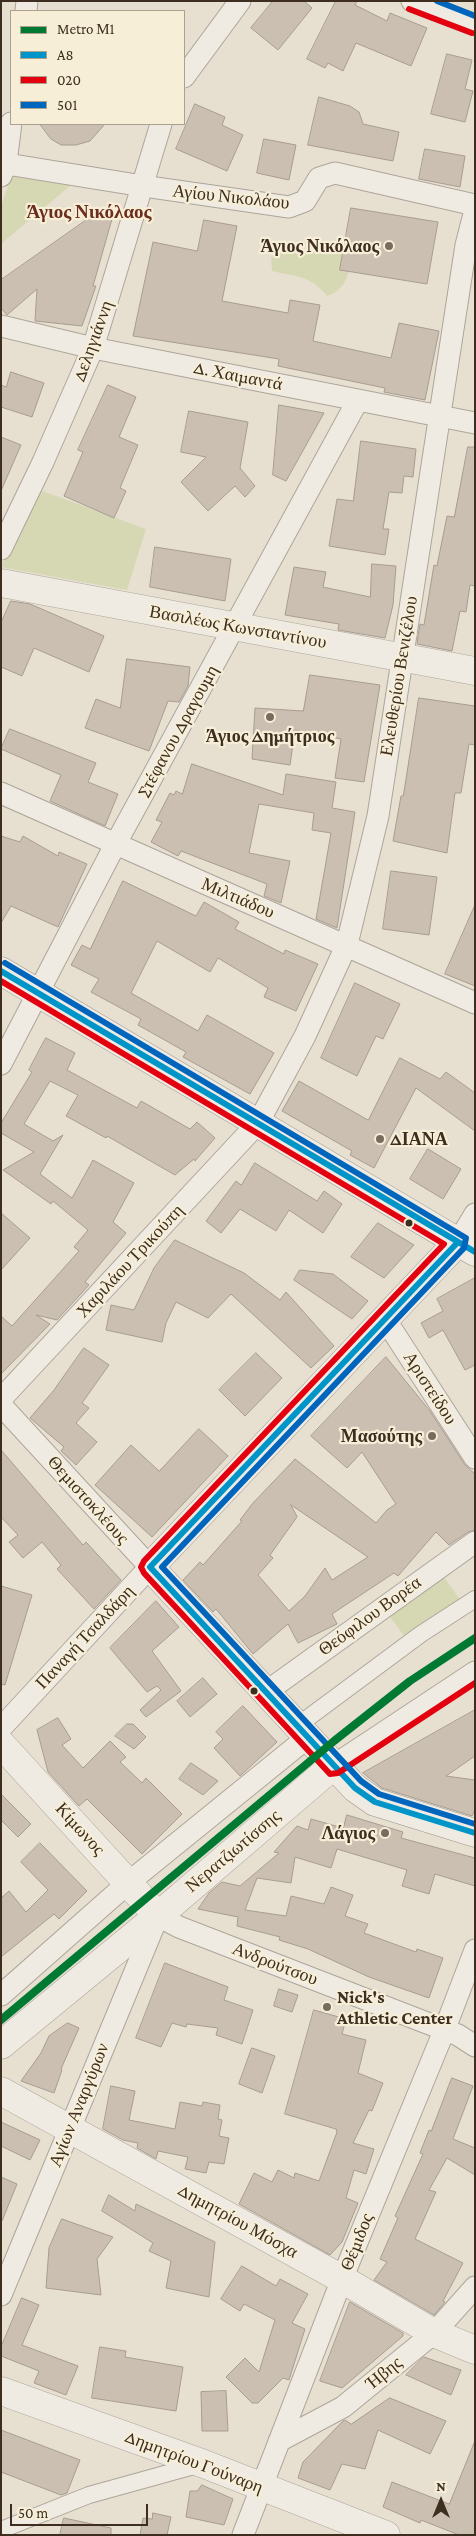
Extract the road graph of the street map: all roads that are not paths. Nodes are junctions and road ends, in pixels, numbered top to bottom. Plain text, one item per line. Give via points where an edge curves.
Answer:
1 (240, 1) edge
2 (412, 1) edge
3 (475, 25) edge
4 (185, 76) edge
5 (11, 125) edge
6 (161, 125) edge
7 (3, 168) edge
8 (142, 186) junction
9 (475, 205) edge
10 (475, 210) edge
11 (470, 246) edge
12 (1, 326) edge
13 (93, 348) junction
14 (358, 400) junction
15 (440, 415) junction
16 (475, 423) edge
17 (1, 549) edge
18 (1, 583) edge
19 (236, 627) junction
20 (401, 657) junction
21 (475, 670) edge
22 (1, 793) edge
23 (114, 845) junction
24 (347, 944) junction
25 (1, 971) edge
26 (39, 994) junction
27 (475, 1003) edge
28 (1, 1064) edge
29 (258, 1123) junction
30 (475, 1214) edge
31 (466, 1247) edge
32 (385, 1318) junction
33 (1, 1399) edge
34 (1, 1405) edge
35 (475, 1458) edge
36 (475, 1542) edge
37 (150, 1567) junction
38 (475, 1599) edge
39 (475, 1672) edge
40 (266, 1692) junction
41 (1, 1728) edge
42 (1, 1744) edge
43 (314, 1744) junction
44 (475, 1833) edge
45 (128, 1883) junction
46 (158, 1916) junction
47 (475, 1950) edge
48 (1, 1995) edge
49 (444, 2030) junction
50 (3, 2039) edge
51 (475, 2046) edge
52 (1, 2092) edge
53 (69, 2128) junction
54 (342, 2279) junction
55 (475, 2287) edge
56 (1, 2294) edge
57 (434, 2333) junction
58 (475, 2350) edge
59 (1, 2391) edge
60 (279, 2441) junction
61 (204, 2464) junction
62 (261, 2487) junction
63 (1, 2530) edge
64 (243, 2535) edge
65 (386, 2535) edge

1 - 4 street
2 - 3 street
5 - 7 street
6 - 8 street, Δεληγιάννη
7 - 8 street, Αγίου Νικολάου
8 - 9 street, Αγίου Νικολάου via 289,207 305,201 318,178 335,173
8 - 13 street, Δεληγιάννη
10 - 11 street, Ελευθερίου Βενιζέλου
11 - 15 street, Ελευθερίου Βενιζέλου
12 - 13 street, Δ. Χαιμαντά
13 - 14 street, Δ. Χαιμαντά
13 - 17 street, Δεληγιάννη
14 - 15 street, Δ. Χαιμαντά
14 - 19 street, Στέφανου Δραγουμη
15 - 16 street, Δ. Χαιμαντά
15 - 20 street, Ελευθερίου Βενιζέλου
18 - 19 street, Βασιλέως Κωνσταντίνου
19 - 20 street, Βασιλέως Κωνσταντίνου
19 - 23 street, Στέφανου Δραγουμη
20 - 21 street, Βασιλέως Κωνσταντίνου
20 - 24 street, Ελευθερίου Βενιζέλου via 378,816
22 - 23 street, Μιλτιάδου
23 - 24 street, Μιλτιάδου
23 - 26 street, Στέφανου Δραγουμη
24 - 27 street, Μιλτιάδου
24 - 29 street, Ελευθερίου Βενιζέλου via 305,1036
25 - 26 street
26 - 28 street, Στέφανου Δραγουμη
26 - 29 street
29 - 31 street
29 - 33 street, Χαριλάου Τρικούπη
30 - 31 street
31 - 32 street, Παναγή Τσαλδάρη
32 - 35 street, Αριστείδου
32 - 37 street, Παναγή Τσαλδάρη
34 - 37 street, Θεμιστοκλέους
36 - 40 street, Θεόφιλου Βορέα
37 - 40 street, Θεμιστοκλέους
37 - 41 street, Παναγή Τσαλδάρη
38 - 43 street via 421,1634
39 - 43 street, Νερατζιωτίσσης
40 - 43 street, Θεμιστοκλέους
42 - 45 street, Κίμωνος
43 - 44 street, Θεμιστοκλέους via 355,1788 375,1802
43 - 45 street, Νερατζιωτίσσης
43 - 46 street, Νερατζιωτίσσης
45 - 46 street, Κίμωνος
45 - 48 street, Νερατζιωτίσσης
46 - 49 street, Ανδρούτσου
46 - 50 street, Νερατζιωτίσσης
46 - 53 street, Αγίων Αναργύρων
47 - 49 street, Θέμιδος
49 - 51 street, Ανδρούτσου
49 - 54 street, Θέμιδος
52 - 53 street, Δημητρίου Μόσχα
53 - 54 street, Δημητρίου Μόσχα
53 - 56 street, Αγίων Αναργύρων
54 - 57 street, Δημητρίου Μόσχα
54 - 60 street, Θέμιδος
55 - 57 street, Ήβης
57 - 58 street, Δημητρίου Μόσχα
57 - 60 street, Ήβης via 343,2407
59 - 61 street, Δημητρίου Γούναρη
60 - 62 street, Θέμιδος
61 - 62 street, Δημητρίου Γούναρη
61 - 63 street via 88,2495
62 - 64 street, Θέμιδος
62 - 65 street, Δημητρίου Γούναρη

